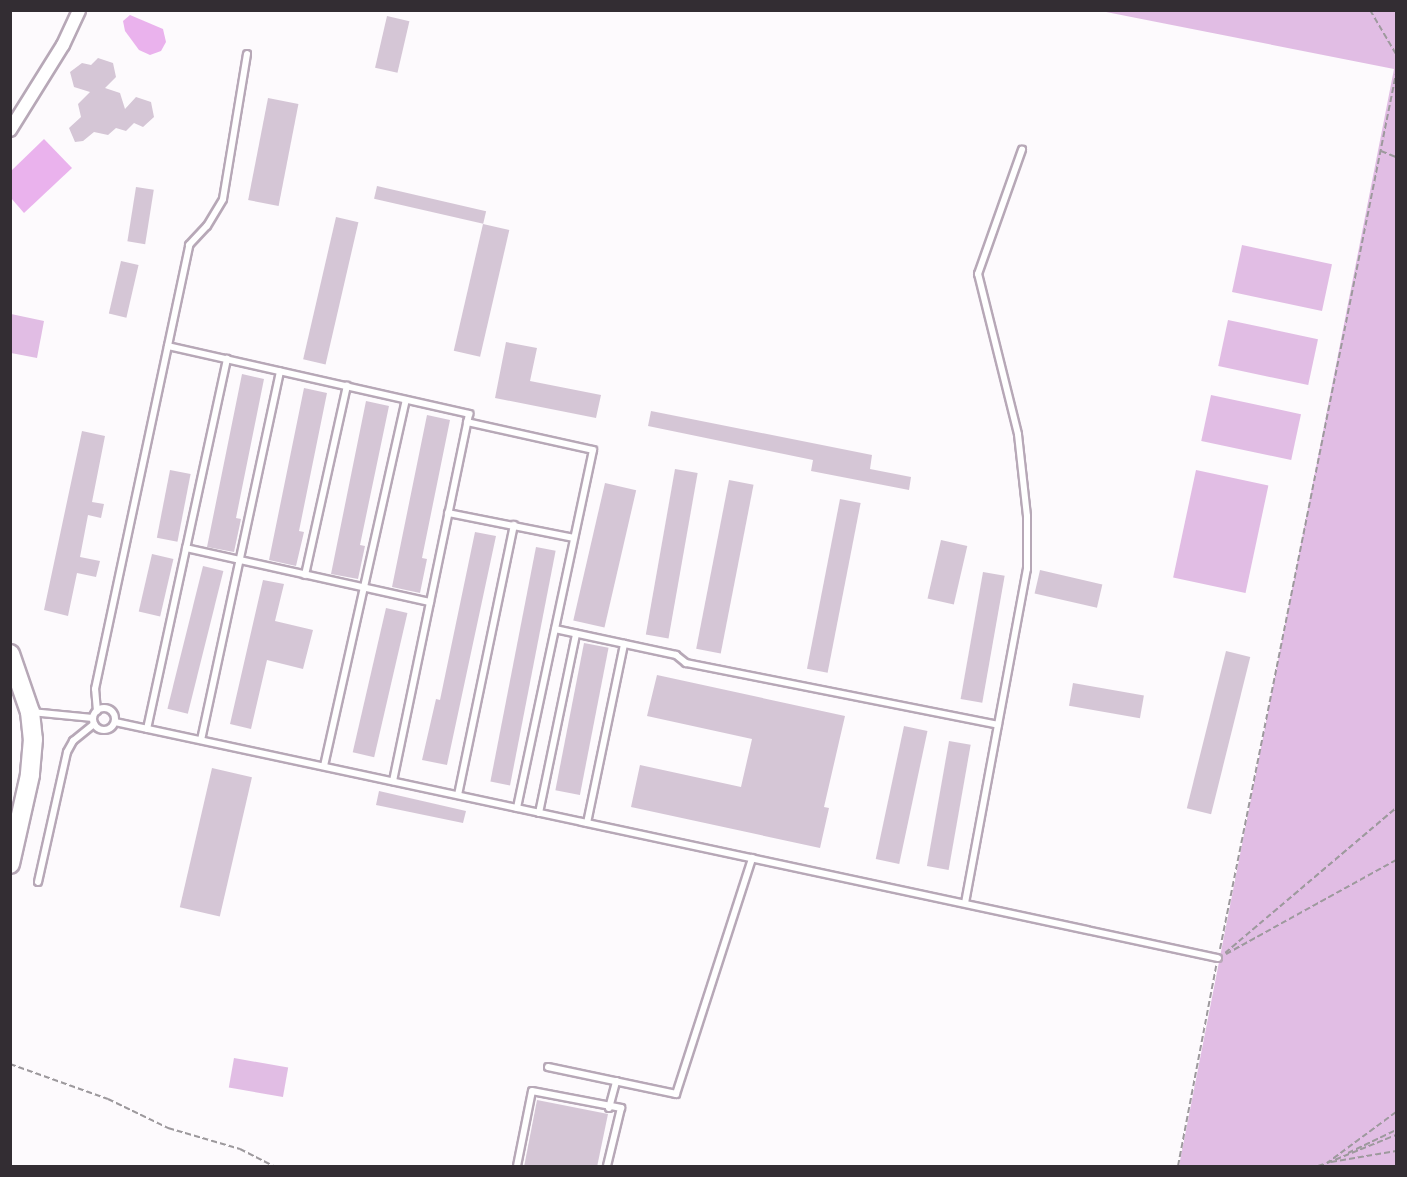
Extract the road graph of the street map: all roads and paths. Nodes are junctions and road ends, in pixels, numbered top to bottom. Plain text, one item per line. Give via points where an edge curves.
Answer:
1 (79, 10) edge
2 (1370, 10) edge
3 (247, 54) dead end
4 (1396, 54) edge
5 (1396, 74) edge
6 (10, 130) edge
7 (1022, 150) dead end
8 (1381, 151) junction
9 (1396, 157) edge
10 (168, 346) junction
11 (227, 359) junction
12 (280, 371) junction
13 (346, 386) junction
14 (406, 400) junction
15 (467, 422) junction
16 (448, 513) junction
17 (514, 525) junction
18 (574, 538) junction
19 (186, 548) junction
20 (239, 561) junction
21 (305, 575) junction
22 (366, 588) junction
23 (430, 603) junction
24 (555, 630) junction
25 (576, 634) junction
26 (624, 644) junction
27 (10, 654) edge
28 (16, 687) edge
29 (97, 711) junction
30 (30, 712) junction
31 (93, 721) junction
32 (115, 722) junction
33 (998, 725) junction
34 (147, 729) junction
35 (201, 740) junction
36 (324, 766) junction
37 (393, 781) junction
38 (458, 795) junction
39 (517, 808) junction
40 (1396, 808) edge
41 (539, 813) junction
42 (587, 823) junction
43 (752, 858) junction
44 (1396, 860) edge
45 (10, 864) edge
46 (38, 882) dead end
47 (965, 903) junction
48 (1218, 958) junction
49 (10, 1064) edge
50 (548, 1066) dead end
51 (616, 1081) junction
52 (609, 1108) junction
53 (1396, 1112) edge
54 (1396, 1130) edge
55 (1396, 1135) edge
56 (1396, 1151) edge
57 (1327, 1162) junction
58 (273, 1167) edge
59 (517, 1167) edge
60 (607, 1167) edge
61 (1178, 1167) edge
62 (1318, 1167) edge

1 - 6 street via 63,45
2 - 4 path
3 - 10 lane via 223,200 207,226 189,244
5 - 8 path
7 - 33 lane via 978,274 1018,434 1027,516 1027,569
8 - 9 path
8 - 48 path
10 - 11 lane
10 - 29 lane via 95,689
11 - 12 lane
11 - 19 lane
12 - 13 lane
12 - 20 lane
13 - 14 lane
13 - 21 lane
14 - 15 lane via 469,414
14 - 22 lane
15 - 16 lane
15 - 18 lane via 593,450
16 - 17 lane
16 - 23 lane
17 - 18 lane
17 - 38 lane
18 - 24 lane
19 - 20 lane
19 - 34 lane
20 - 21 lane
20 - 35 lane
21 - 22 lane
22 - 23 lane
22 - 36 lane
23 - 37 lane
24 - 25 lane
24 - 39 lane
25 - 26 lane
25 - 41 lane
26 - 33 lane via 676,655 686,663
26 - 42 lane
27 - 28 street
28 - 30 street
29 - 31 lane
29 - 32 lane via 111,711
30 - 31 lane
30 - 45 street via 30,775
31 - 32 lane via 104,731
31 - 46 lane via 67,752
32 - 34 lane
33 - 47 lane
34 - 35 lane
35 - 36 lane
36 - 37 lane
37 - 38 lane
38 - 39 lane
39 - 41 lane
40 - 48 path
41 - 42 lane
42 - 43 lane
43 - 47 lane
43 - 51 lane via 676,1094
44 - 48 path
47 - 48 lane
48 - 61 path
49 - 58 path via 108,1099 168,1128 240,1149
50 - 51 lane
51 - 52 lane
52 - 59 lane via 532,1091
52 - 60 lane via 621,1108
53 - 57 path
54 - 57 path
55 - 57 path
56 - 57 path
57 - 62 path

